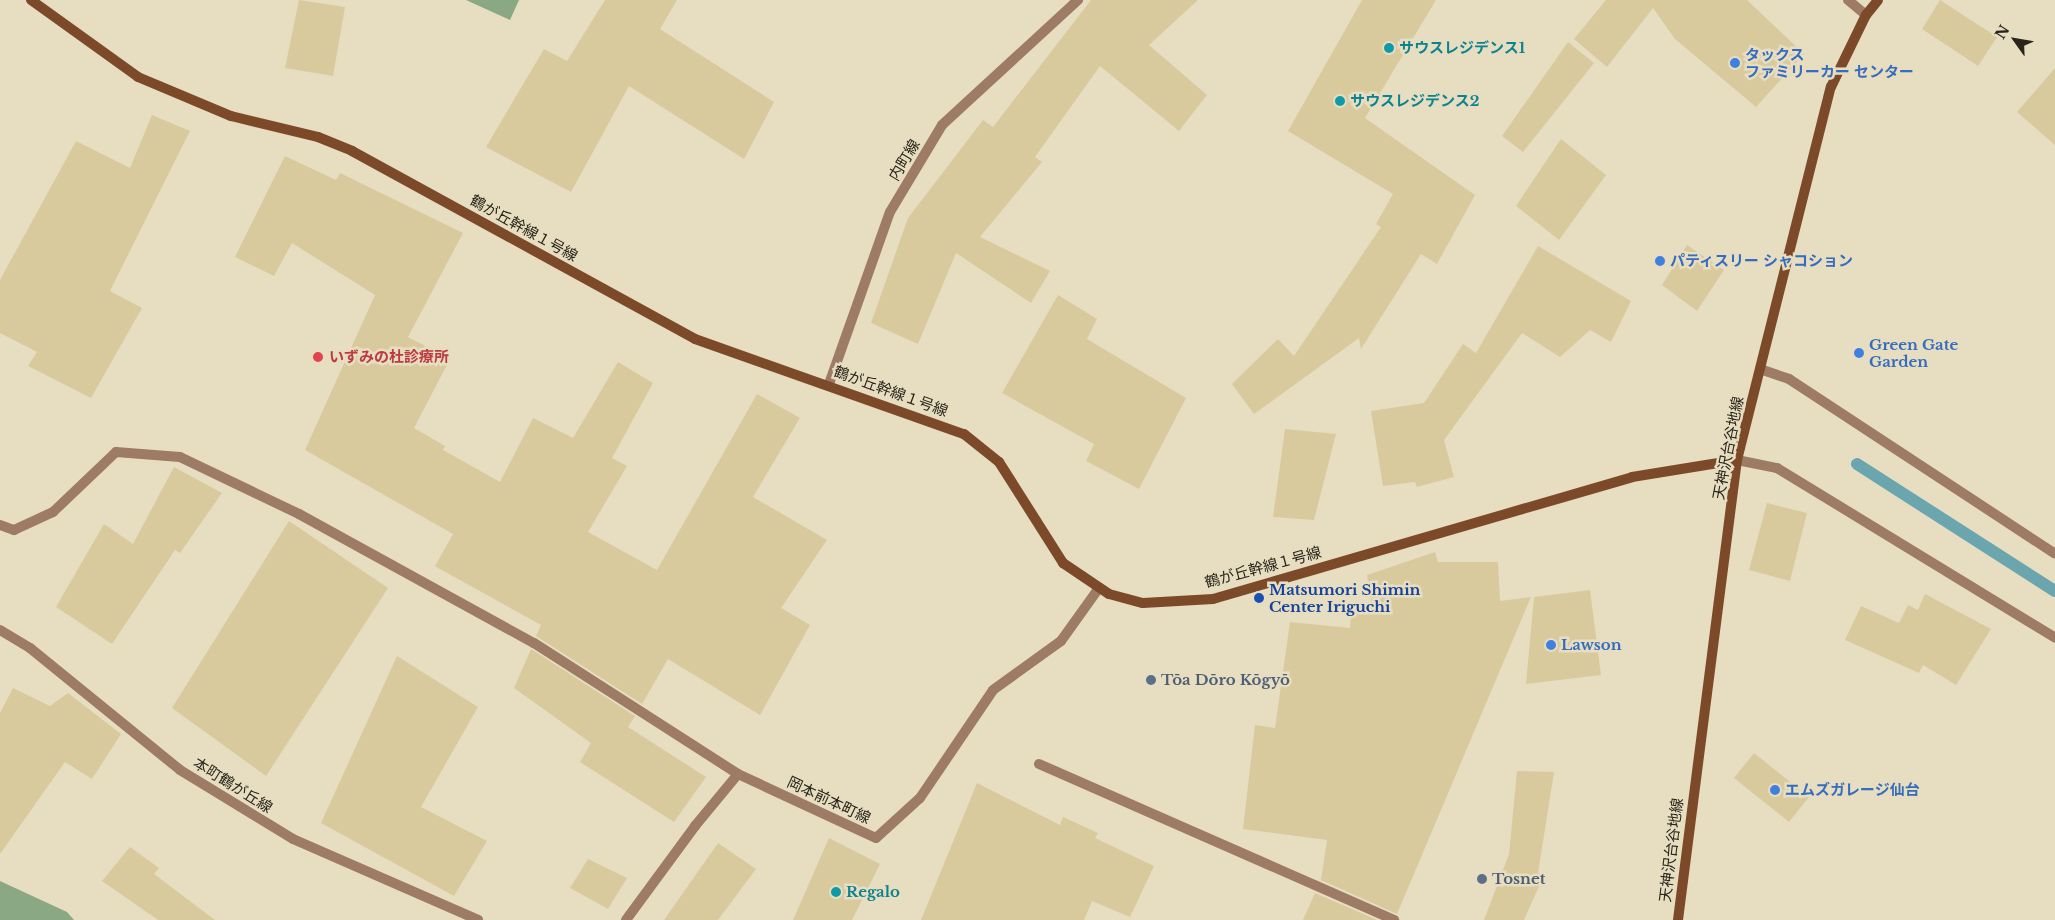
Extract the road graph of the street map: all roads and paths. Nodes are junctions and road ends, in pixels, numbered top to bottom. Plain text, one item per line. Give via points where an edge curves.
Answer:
1 (31, 0) edge
2 (1078, 0) edge
3 (1848, 0) edge
4 (1878, 0) edge
5 (1866, 15) junction
6 (1760, 369) junction
7 (829, 384) junction
8 (1737, 460) junction
9 (0, 525) edge
10 (2055, 554) edge
11 (1099, 588) junction
12 (0, 630) edge
13 (2055, 638) edge
14 (1039, 764) dead end
15 (738, 774) junction
16 (478, 920) edge
17 (626, 920) edge
18 (1394, 920) edge
19 (1678, 920) edge

1 - 7 street, 鶴が丘幹線１号線 via 138,77 231,116 318,137 352,151 696,339
2 - 7 street, 内町線 via 942,125 890,212
3 - 5 street
4 - 5 street, 天神沢台谷地線
5 - 6 street, 天神沢台谷地線 via 1831,87
6 - 8 street, 天神沢台谷地線
6 - 10 street via 1789,380
7 - 11 street, 鶴が丘幹線１号線 via 964,434 999,462 1063,563
8 - 11 street, 鶴が丘幹線１号線 via 1632,477 1214,599 1143,603
8 - 13 street via 1777,468
8 - 19 street, 天神沢台谷地線
9 - 15 street via 14,530 53,512 116,452 180,457 299,514 534,643
11 - 15 street, 岡本前本町線 via 1061,641 993,690 920,798 876,838
12 - 16 street, 本町鶴が丘線 via 30,648 180,770 293,839
14 - 18 street
15 - 17 street via 694,826

